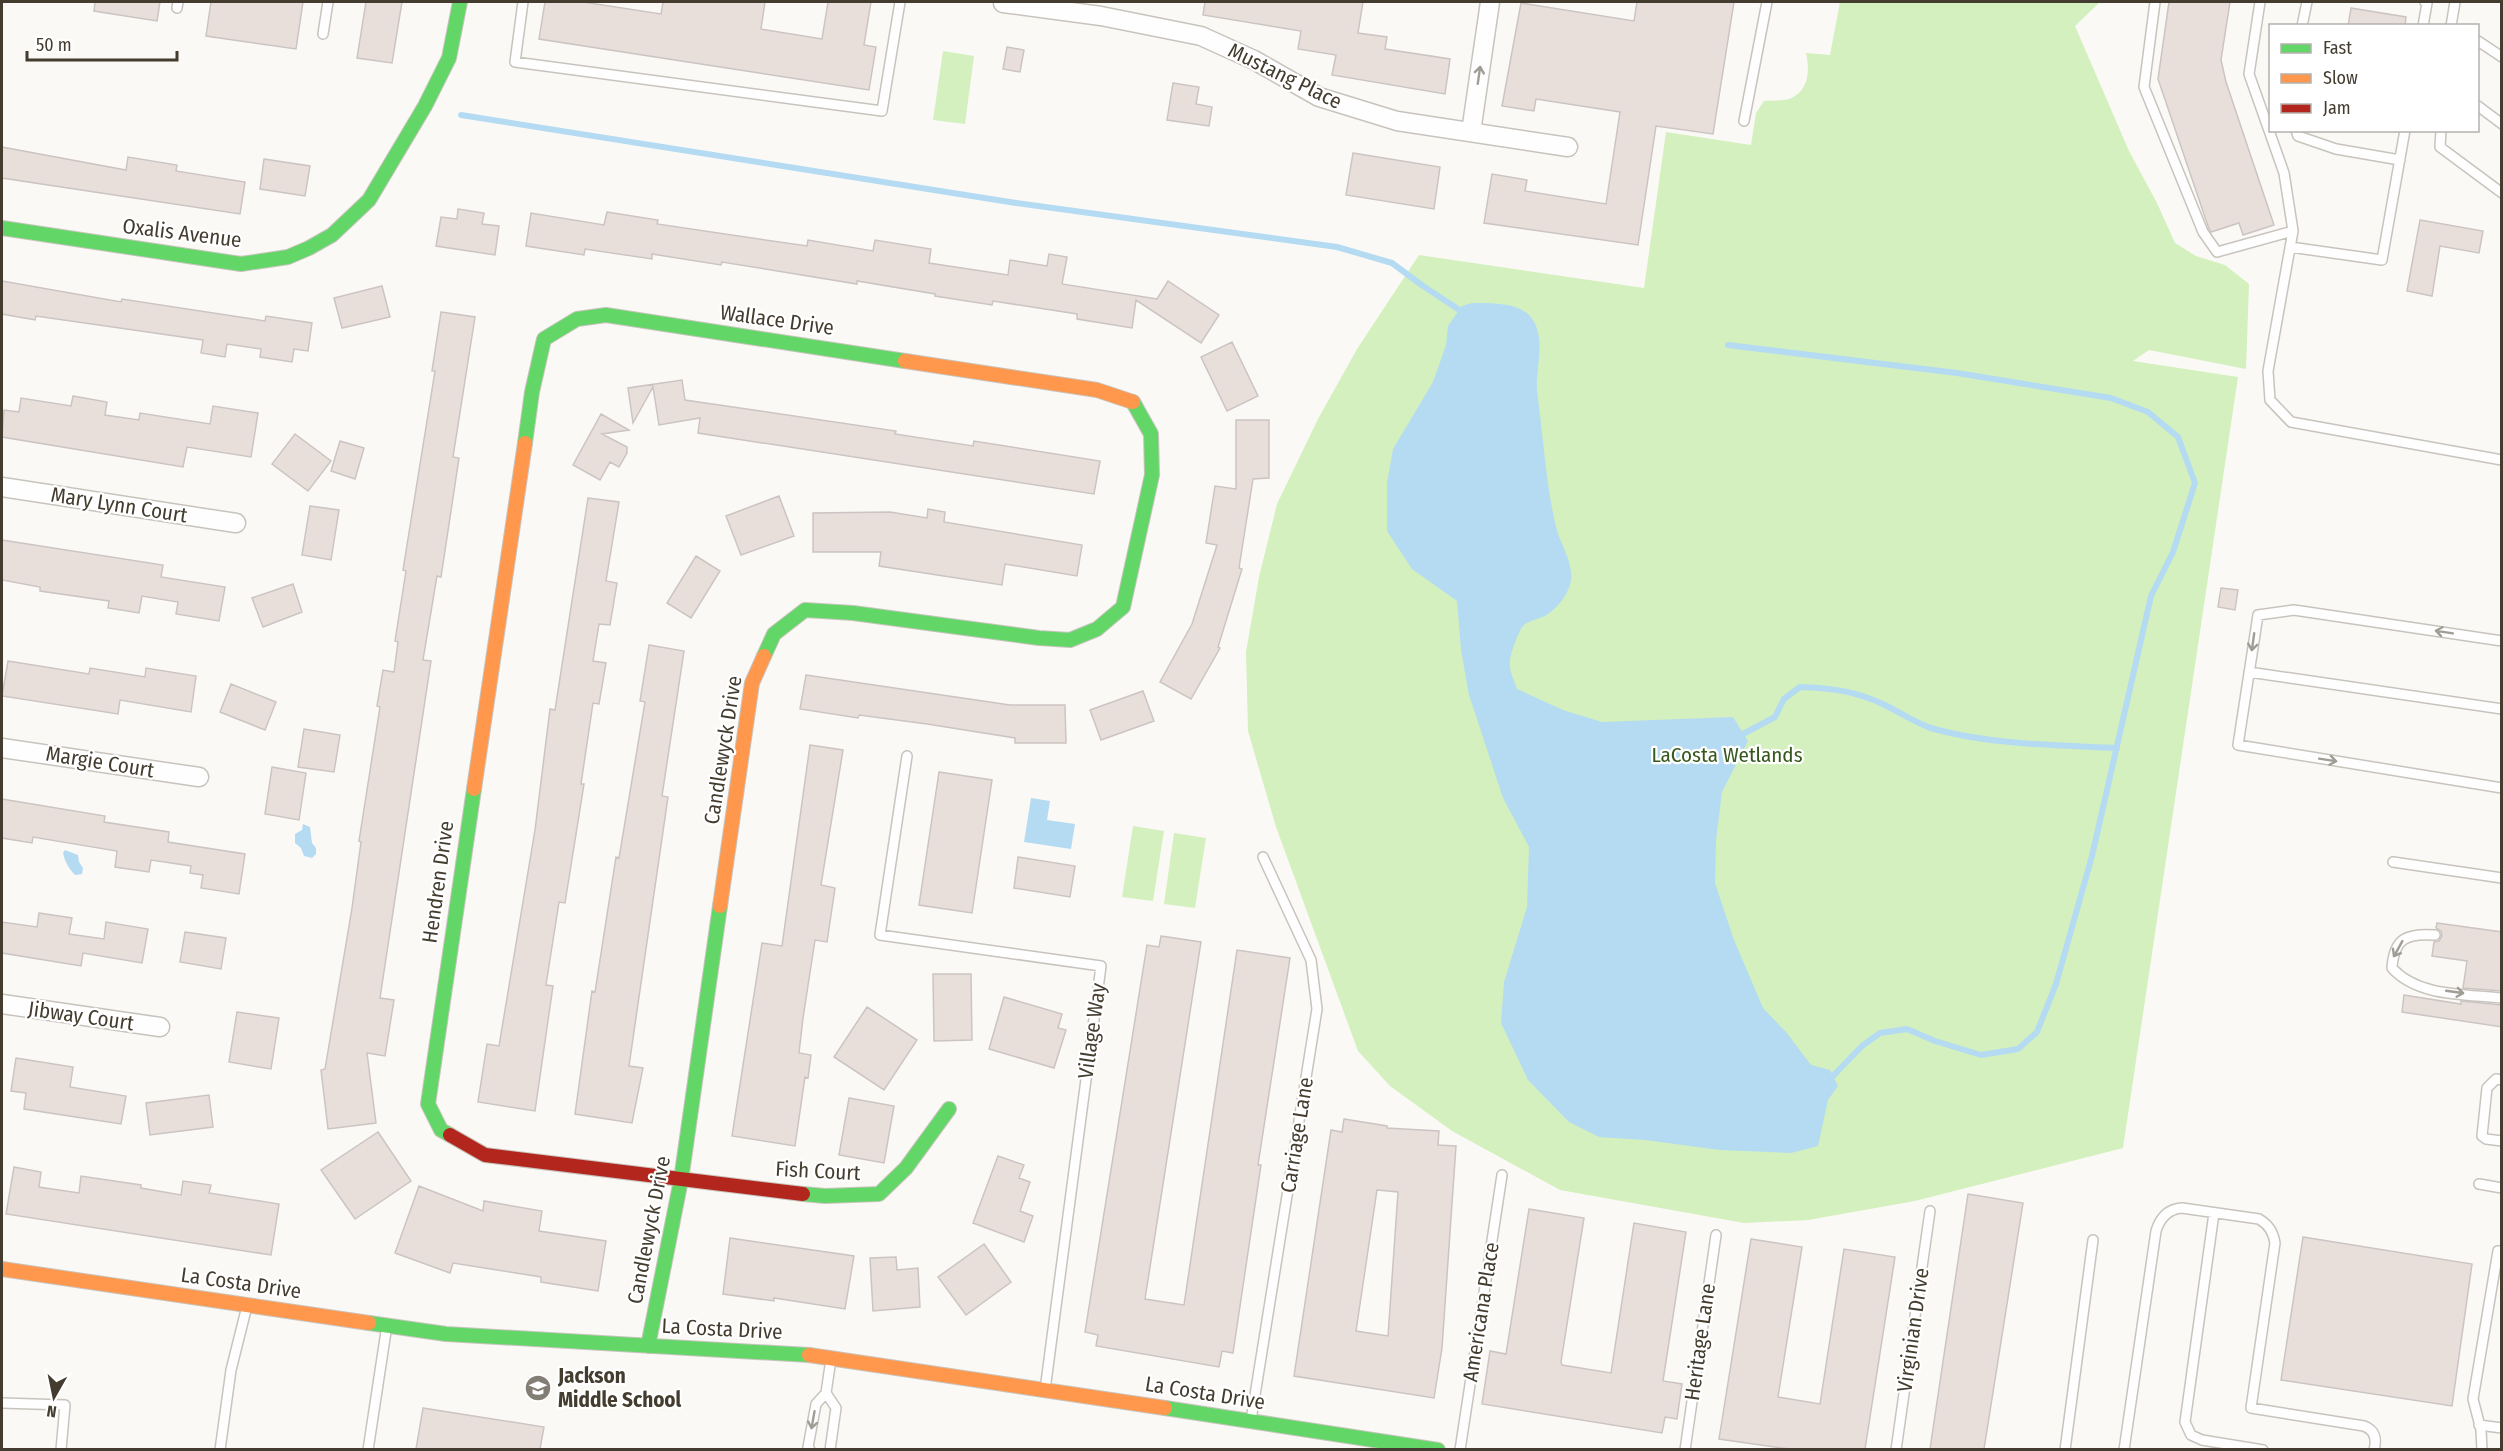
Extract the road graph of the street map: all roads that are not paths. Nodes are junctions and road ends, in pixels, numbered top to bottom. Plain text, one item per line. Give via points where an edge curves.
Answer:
1 (328, 2) edge
2 (460, 2) edge
3 (523, 2) edge
4 (900, 2) edge
5 (1490, 2) edge
6 (1767, 2) edge
7 (2155, 2) edge
8 (2260, 2) edge
9 (2307, 2) edge
10 (2425, 2) edge
11 (2455, 2) edge
12 (1003, 3) dead end
13 (1102, 9) edge
14 (2302, 24) edge
15 (2423, 24) edge
16 (2452, 24) edge
17 (323, 34) dead end
18 (2479, 42) edge
19 (2502, 57) edge
20 (2479, 107) edge
21 (1744, 121) dead end
22 (2502, 124) edge
23 (2269, 131) edge
24 (1471, 132) junction
25 (2270, 132) edge
26 (2297, 132) edge
27 (2405, 132) edge
28 (2441, 132) edge
29 (1568, 147) dead end
30 (2400, 160) junction
31 (2502, 193) edge
32 (2, 228) edge
33 (2293, 231) junction
34 (2290, 248) junction
35 (1064, 383) joint
36 (532, 392) joint
37 (2502, 460) edge
38 (2, 487) edge
39 (236, 523) dead end
40 (2502, 641) edge
41 (2249, 672) junction
42 (2502, 709) edge
43 (2, 748) edge
44 (908, 756) dead end
45 (200, 777) dead end
46 (2502, 788) edge
47 (1263, 857) dead end
48 (2393, 862) dead end
49 (2502, 879) edge
50 (2435, 935) dead end
51 (2502, 998) edge
52 (2, 1004) edge
53 (160, 1027) dead end
54 (2502, 1080) edge
55 (949, 1109) dead end
56 (2502, 1142) edge
57 (1502, 1175) dead end
58 (681, 1180) junction
59 (2479, 1184) dead end
60 (2502, 1188) edge
61 (1930, 1211) dead end
62 (2214, 1213) junction
63 (1716, 1235) dead end
64 (2093, 1240) dead end
65 (2502, 1251) edge
66 (2, 1269) edge
67 (247, 1306) junction
68 (387, 1325) junction
69 (648, 1346) junction
70 (831, 1358) junction
71 (1045, 1390) junction
72 (826, 1393) junction
73 (2, 1403) edge
74 (1251, 1422) junction
75 (2479, 1425) junction
76 (2502, 1428) edge
77 (61, 1449) edge
78 (220, 1449) edge
79 (368, 1449) edge
80 (810, 1449) edge
81 (830, 1449) edge
82 (1438, 1449) edge
83 (1460, 1449) edge
84 (1685, 1449) edge
85 (1896, 1449) edge
86 (2065, 1449) edge
87 (2124, 1449) edge
88 (2264, 1449) edge
89 (2374, 1449) edge
90 (2482, 1449) edge

1 - 17 lane
2 - 32 street, Oxalis Avenue via 449,58 369,200 332,235 309,248 288,257 241,264
3 - 4 lane via 515,62 882,111
24 -> 5 street
6 - 21 lane
7 - 33 lane via 2144,87 2203,232 2217,252
8 - 23 lane via 2249,74
9 - 14 lane
10 - 15 lane
11 - 16 lane
12 - 13 street, Mustang Place
13 - 24 street, Mustang Place via 1201,36 1254,60 1319,97 1348,107 1397,121
18 - 19 lane
20 - 22 lane
24 - 29 street, Mustang Place
25 - 33 lane via 2284,173
26 - 30 lane via 2298,136 2336,149
27 - 30 lane
28 - 31 lane via 2440,147
30 - 34 lane via 2382,260
33 - 34 lane
34 - 37 lane via 2268,371 2270,400 2291,422
35 - 36 street, Wallace Drive via 606,315 577,320 544,339
35 - 58 street, Candlewyck Drive via 1135,402 1150,434 1152,475 1123,607 1097,629 1070,640 805,609 774,634 752,682
36 - 58 street, Hendren Drive via 428,1104 441,1130 485,1155
38 - 39 street, Mary Lynn Court
40 -> 41 lane via 2294,610 2258,615
41 - 42 lane
41 -> 46 lane via 2238,745
43 - 45 street, Margie Court
44 - 71 lane, Village Way via 880,935 1101,966
47 - 74 lane, Carriage Lane via 1311,960 1317,1009
48 - 49 lane
50 -> 51 lane via 2415,934 2403,939 2393,953 2392,968 2400,978 2420,988
52 - 53 street, Jibway Court
54 - 56 lane via 2496,1079 2487,1088 2482,1136
55 - 58 street, Fish Court via 906,1168 879,1194 825,1196
57 - 83 lane, Americana Place
58 - 69 street, Candlewyck Drive
59 - 60 lane
61 - 85 lane, Virginian Drive
62 - 87 lane via 2178,1208 2166,1214 2158,1225
62 - 88 lane via 2185,1422 2191,1435 2202,1440
62 - 89 lane via 2259,1220 2274,1237 2251,1408 2364,1426 2375,1437
63 - 84 lane, Heritage Lane
64 - 86 lane
65 - 75 lane via 2498,1251 2473,1399
66 - 67 street, La Costa Drive
67 - 68 street, La Costa Drive
67 - 78 lane via 231,1370
68 - 69 street, La Costa Drive via 446,1334
68 - 79 lane
69 - 70 street, La Costa Drive
70 - 71 street, La Costa Drive
70 - 72 lane
71 - 74 street, La Costa Drive
72 -> 80 lane via 816,1404
72 - 81 lane via 836,1408
73 - 77 lane via 65,1405
74 - 82 street, La Costa Drive
75 - 76 lane
75 - 90 lane

